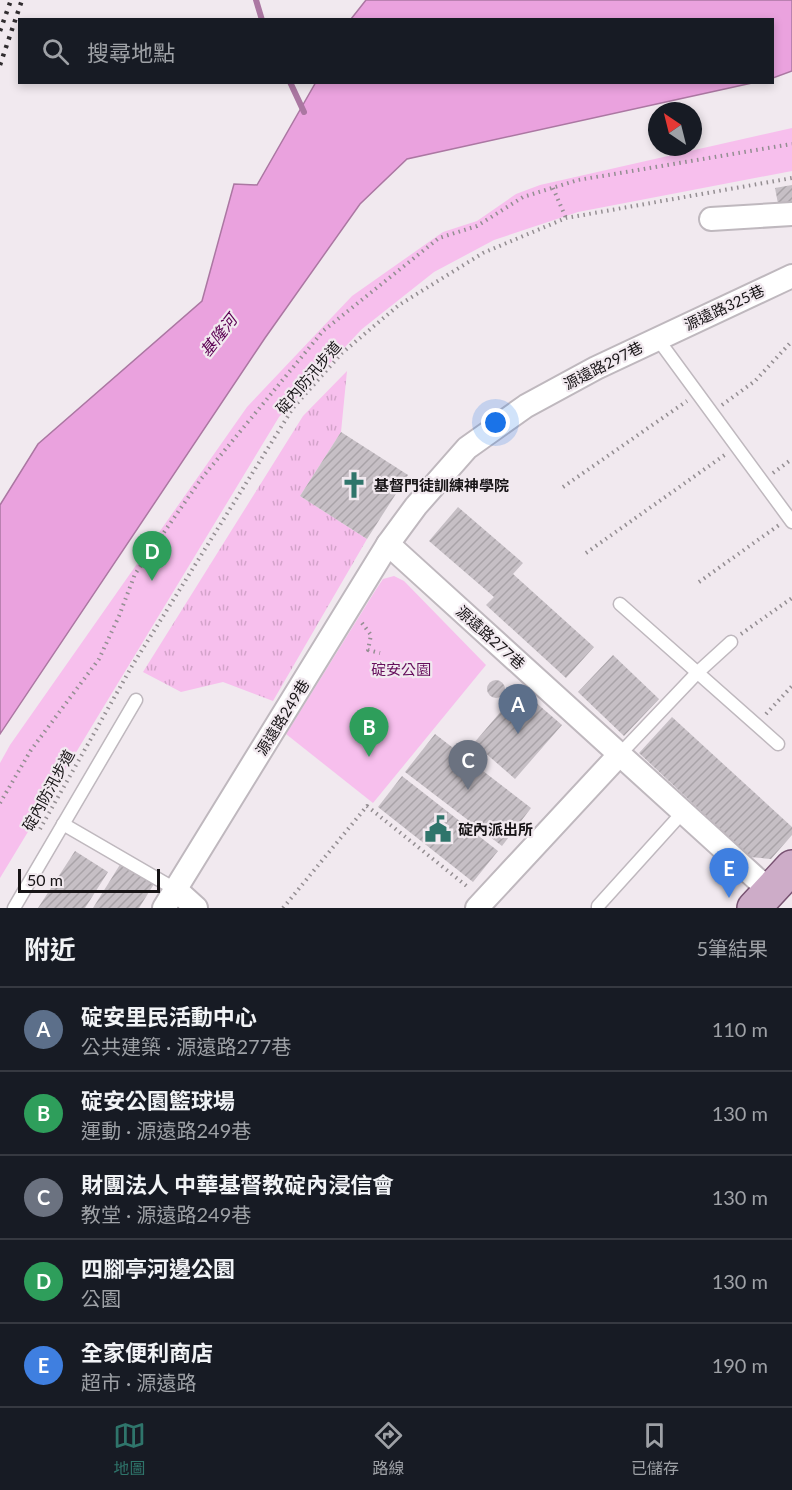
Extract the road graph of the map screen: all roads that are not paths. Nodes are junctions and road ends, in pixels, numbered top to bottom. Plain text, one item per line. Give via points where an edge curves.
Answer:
1 (792, 214) edge
2 (711, 219) dead end
3 (792, 276) edge
4 (657, 338) junction
5 (790, 520) edge
6 (388, 544) junction
7 (620, 604) dead end
8 (730, 642) road end
9 (697, 673) junction
10 (136, 700) dead end
11 (778, 744) dead end
12 (620, 754) junction
13 (683, 812) junction
14 (63, 824) junction
15 (792, 867) edge
16 (170, 898) edge
17 (762, 899) edge
18 (481, 904) edge
19 (14, 908) edge
20 (196, 908) edge
21 (598, 908) edge

1 - 2 street
3 - 4 street, 源遠路325巷
4 - 5 lane, 源遠路297巷
4 - 6 street, 源遠路297巷 via 526,406 467,448
6 - 12 street, 源遠路277巷
6 - 16 street, 源遠路249巷
7 - 9 lane
8 - 9 lane
9 - 11 lane
9 - 12 lane
10 - 14 lane
12 - 13 street, 源遠路277巷
12 - 18 street
13 - 17 street, 源遠路277巷
13 - 21 lane
14 - 16 lane
14 - 19 lane
15 - 17 main road
16 - 20 street

